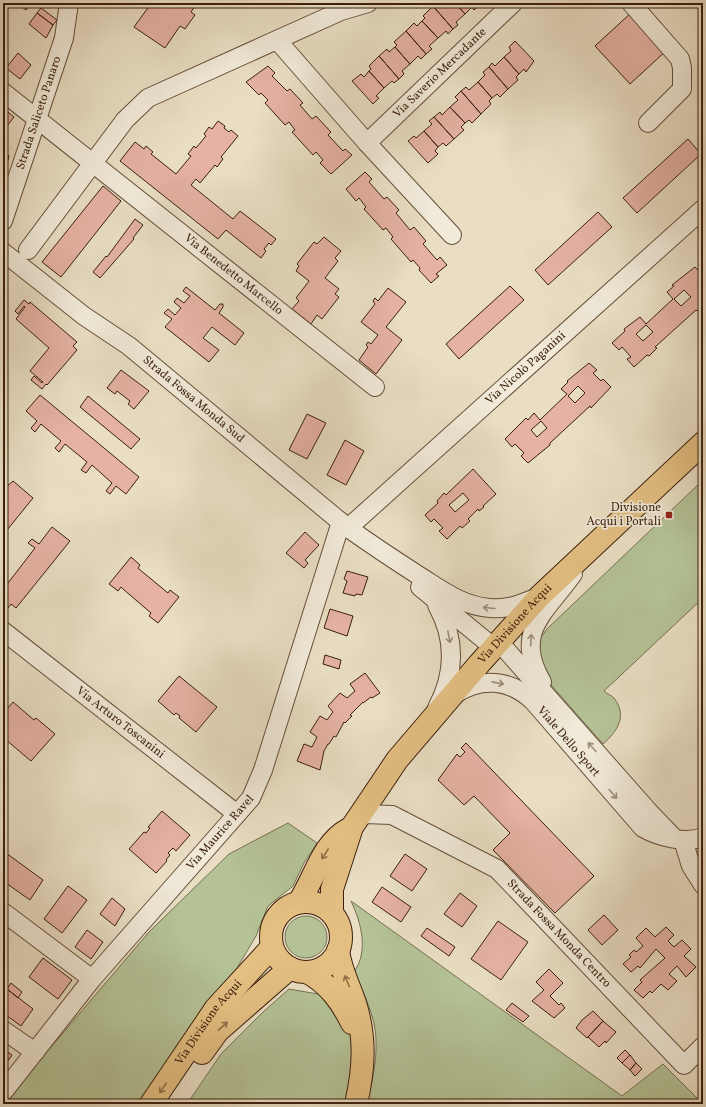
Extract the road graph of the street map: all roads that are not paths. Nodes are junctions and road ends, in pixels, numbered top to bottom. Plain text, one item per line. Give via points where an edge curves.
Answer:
1 (70, 3) edge
2 (368, 3) edge
3 (513, 3) edge
4 (631, 3) edge
5 (277, 40) junction
6 (3, 92) edge
7 (37, 120) junction
8 (648, 123) dead end
9 (367, 143) junction
10 (92, 162) junction
11 (703, 209) edge
12 (3, 222) edge
13 (452, 235) dead end
14 (28, 250) dead end
15 (3, 252) edge
16 (375, 387) dead end
17 (703, 443) edge
18 (344, 525) junction
19 (595, 542) junction
20 (380, 552) junction
21 (540, 596) junction
22 (435, 601) junction
23 (3, 631) edge
24 (496, 644) junction
25 (449, 698) junction
26 (553, 702) junction
27 (429, 723) junction
28 (380, 784) junction
29 (237, 814) junction
30 (392, 815) junction
31 (356, 822) junction
32 (703, 837) edge
33 (679, 839) junction
34 (703, 885) edge
35 (299, 902) junction
36 (3, 912) edge
37 (332, 913) junction
38 (272, 947) junction
39 (338, 950) junction
40 (298, 970) junction
41 (92, 979) junction
42 (3, 1030) edge
43 (364, 1046) junction
44 (703, 1046) edge
45 (35, 1052) junction
46 (4, 1091) edge
47 (151, 1104) edge
48 (169, 1104) edge
49 (356, 1104) edge

1 - 7 street, Strada Saliceto Panaro via 64,38
2 - 5 street via 341,11
3 - 9 street, Via Saverio Mercadante
4 - 8 street via 680,60 682,68 682,89
5 - 9 street
5 - 10 street via 148,98 125,120
6 - 7 street, Via Benedetto Marcello
7 - 10 street, Via Benedetto Marcello
7 - 12 street, Strada Saliceto Panaro
9 - 13 street
10 - 14 street
10 - 16 street, Via Benedetto Marcello
11 - 18 street, Via Nicolò Paganini
15 - 18 street, Strada Fossa Monda Sud via 84,316 129,346
17 - 19 main road, Via Divisione Acqui
18 - 20 street, Strada Fossa Monda Sud
18 - 29 street, Via Maurice Ravel via 258,783 251,798
19 - 21 main road, Via Divisione Acqui
26 -> 19 street, Viale Dello Sport via 534,668 530,646 532,630
21 -> 20 street, Strada Fossa Monda Sud via 505,608 471,606 436,588
20 - 22 street, Strada Fossa Monda Sud
21 - 24 main road, Via Divisione Acqui
22 - 24 street, Strada Fossa Monda Sud
22 -> 27 street via 448,630 452,662 446,686
23 - 29 street, Via Arturo Toscanini
24 - 25 main road, Via Divisione Acqui
24 - 26 street, Viale Dello Sport
25 - 27 main road, Via Divisione Acqui
25 -> 33 street, Viale Dello Sport via 464,688 483,682 517,688 533,701 643,828 659,835
33 -> 26 street, Viale Dello Sport via 650,813
27 - 28 main road, Via Divisione Acqui
28 - 30 street via 384,801
28 - 31 main road, Via Divisione Acqui
29 - 41 street, Via Maurice Ravel
30 - 31 street, Strada Fossa Monda Centro via 364,814
30 - 44 street, Strada Fossa Monda Centro via 497,869 684,1065
31 -> 35 main road, Via Divisione Acqui via 339,834
31 - 37 main road, Via Divisione Acqui via 332,890
32 - 33 street, Viale Dello Sport
33 - 34 street, Viale Dello Sport
35 - 37 main road via 317,904
35 - 38 main road via 287,907 276,919 271,936
36 - 41 street
37 - 39 main road via 341,931
38 - 40 main road via 277,957
38 -> 47 main road, Via Divisione Acqui via 216,1008
39 - 40 main road via 327,965 316,971
43 -> 39 main road via 359,1016
40 - 43 main road via 323,983 337,997
48 -> 40 main road, Via Divisione Acqui via 218,1031
41 - 45 street, Via Maurice Ravel
42 - 45 street
43 - 49 main road via 364,1061
45 - 46 street, Via Maurice Ravel

